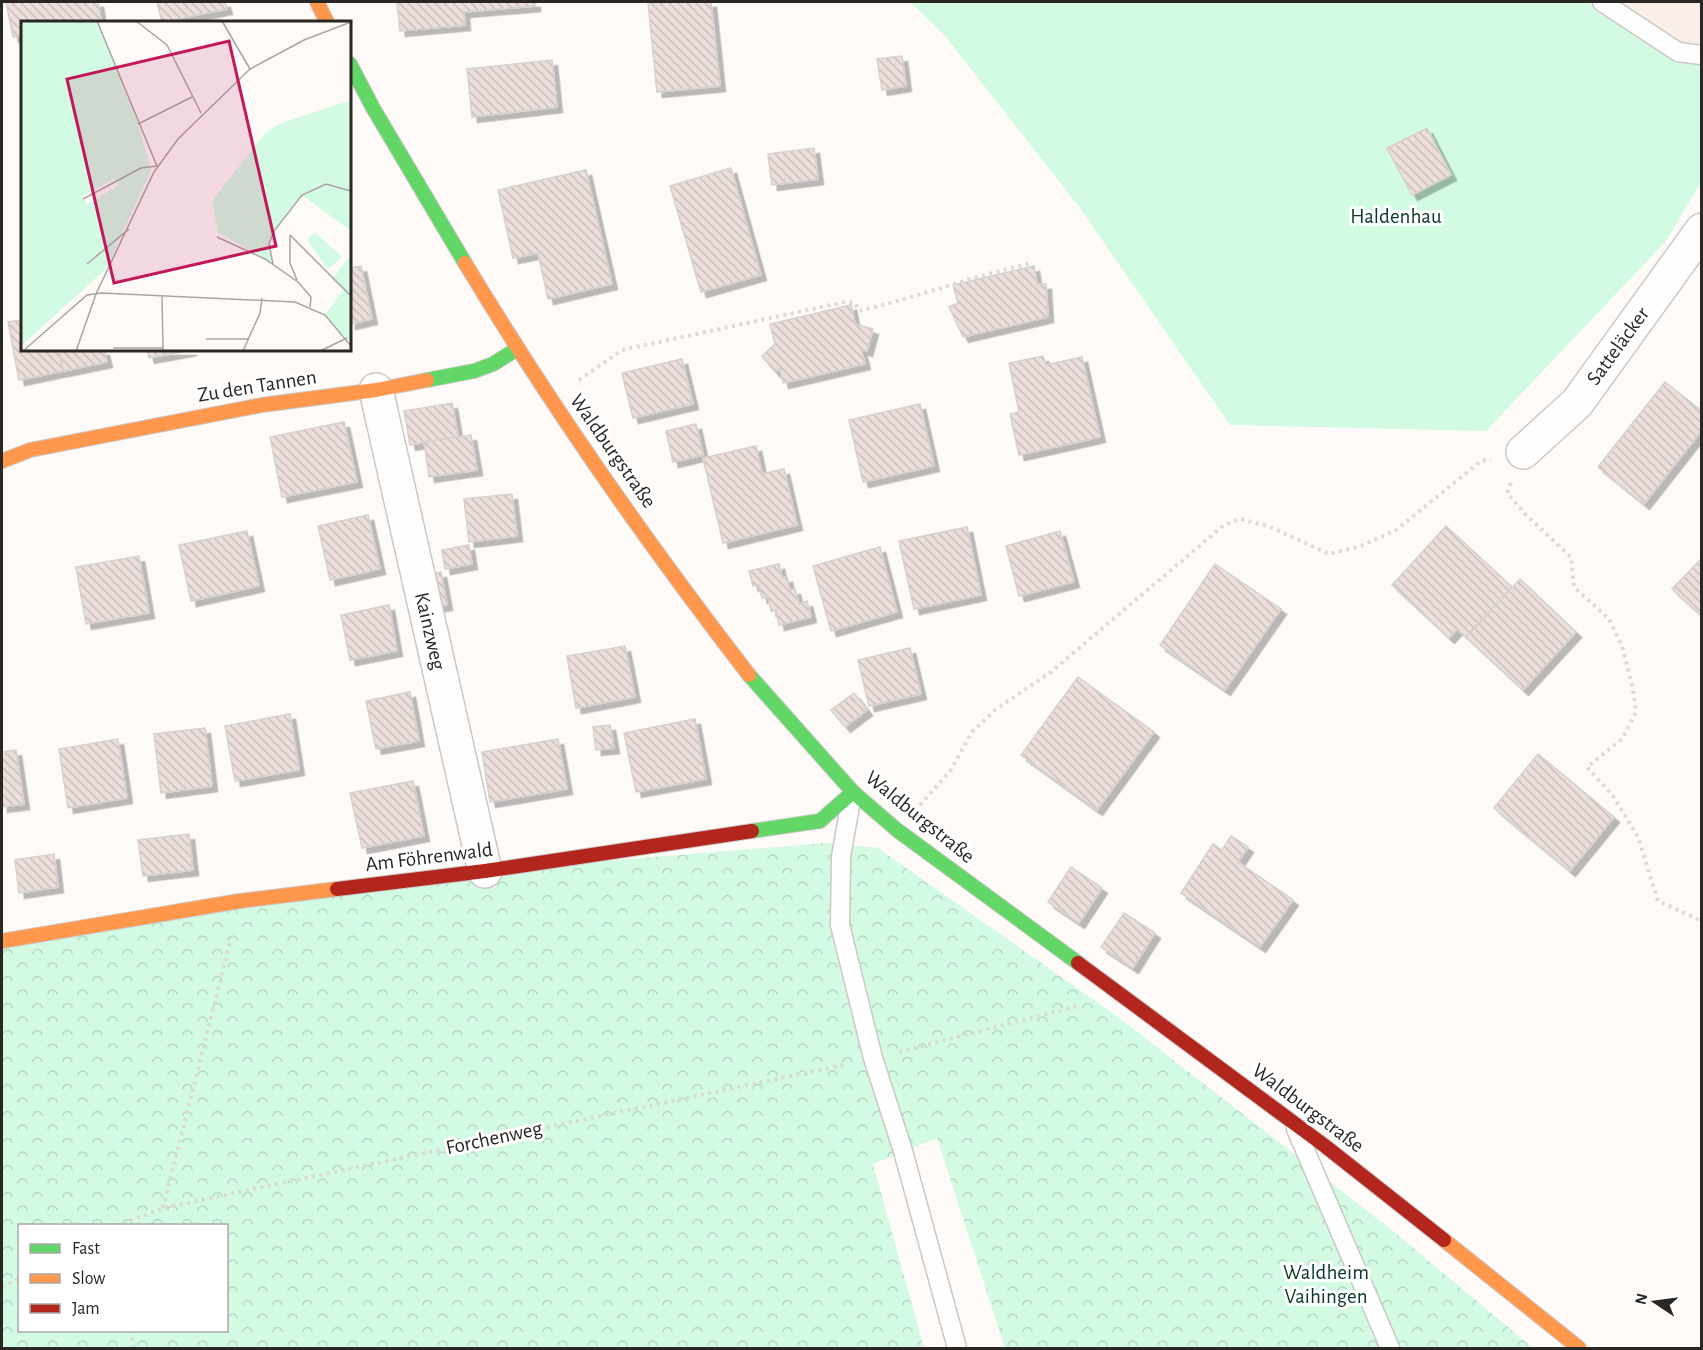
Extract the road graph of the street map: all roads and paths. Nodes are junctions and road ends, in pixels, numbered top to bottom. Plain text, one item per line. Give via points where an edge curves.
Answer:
1 (317, 2) edge
2 (1602, 2) edge
3 (326, 21) edge
4 (1701, 55) edge
5 (351, 66) edge
6 (1701, 230) edge
7 (1032, 263) dead end
8 (517, 349) junction
9 (376, 390) junction
10 (551, 399) junction
11 (1523, 452) junction
12 (2, 461) edge
13 (853, 792) junction
14 (897, 830) junction
15 (485, 871) junction
16 (240, 901) junction
17 (1701, 921) edge
18 (2, 941) edge
19 (1122, 995) junction
20 (873, 1058) junction
21 (1293, 1122) junction
22 (163, 1208) junction
23 (123, 1224) edge
24 (18, 1279) edge
25 (2, 1287) edge
26 (131, 1332) edge
27 (134, 1348) edge
28 (957, 1348) edge
29 (1389, 1348) edge
30 (1579, 1348) edge

1 - 3 street
2 - 4 lane via 1678,52
5 - 8 street, Waldburgstraße
6 - 11 street, Satteläcker via 1577,403
7 - 10 path via 859,310 855,303 845,302 622,350
8 - 9 street, Zu den Tannen via 474,371
8 - 10 street, Waldburgstraße
9 - 12 street, Zu den Tannen via 262,405 30,450
9 - 15 street, Kainzweg
10 - 13 street, Waldburgstraße via 676,580 762,690
11 - 14 path via 1481,461 1396,530 1361,546 1329,554 1268,526 1240,519 1224,525 1051,672 995,710 972,732 950,771
11 - 17 path via 1507,493 1571,557 1574,587 1609,619 1622,646 1633,689 1636,712 1622,739 1587,767 1613,796 1638,837 1658,901
13 - 14 street, Waldburgstraße
13 - 15 street, Am Föhrenwald via 820,821
13 - 20 lane via 841,857 840,925
14 - 19 street, Waldburgstraße
15 - 16 street, Am Föhrenwald
16 - 18 street, Am Föhrenwald
16 - 22 path
19 - 20 path, Forchenweg
19 - 21 street, Waldburgstraße
20 - 22 path, Forchenweg
20 - 28 lane
21 - 29 lane
21 - 30 street, Waldburgstraße
22 - 23 path, Forchenweg
24 - 25 path
26 - 27 path

